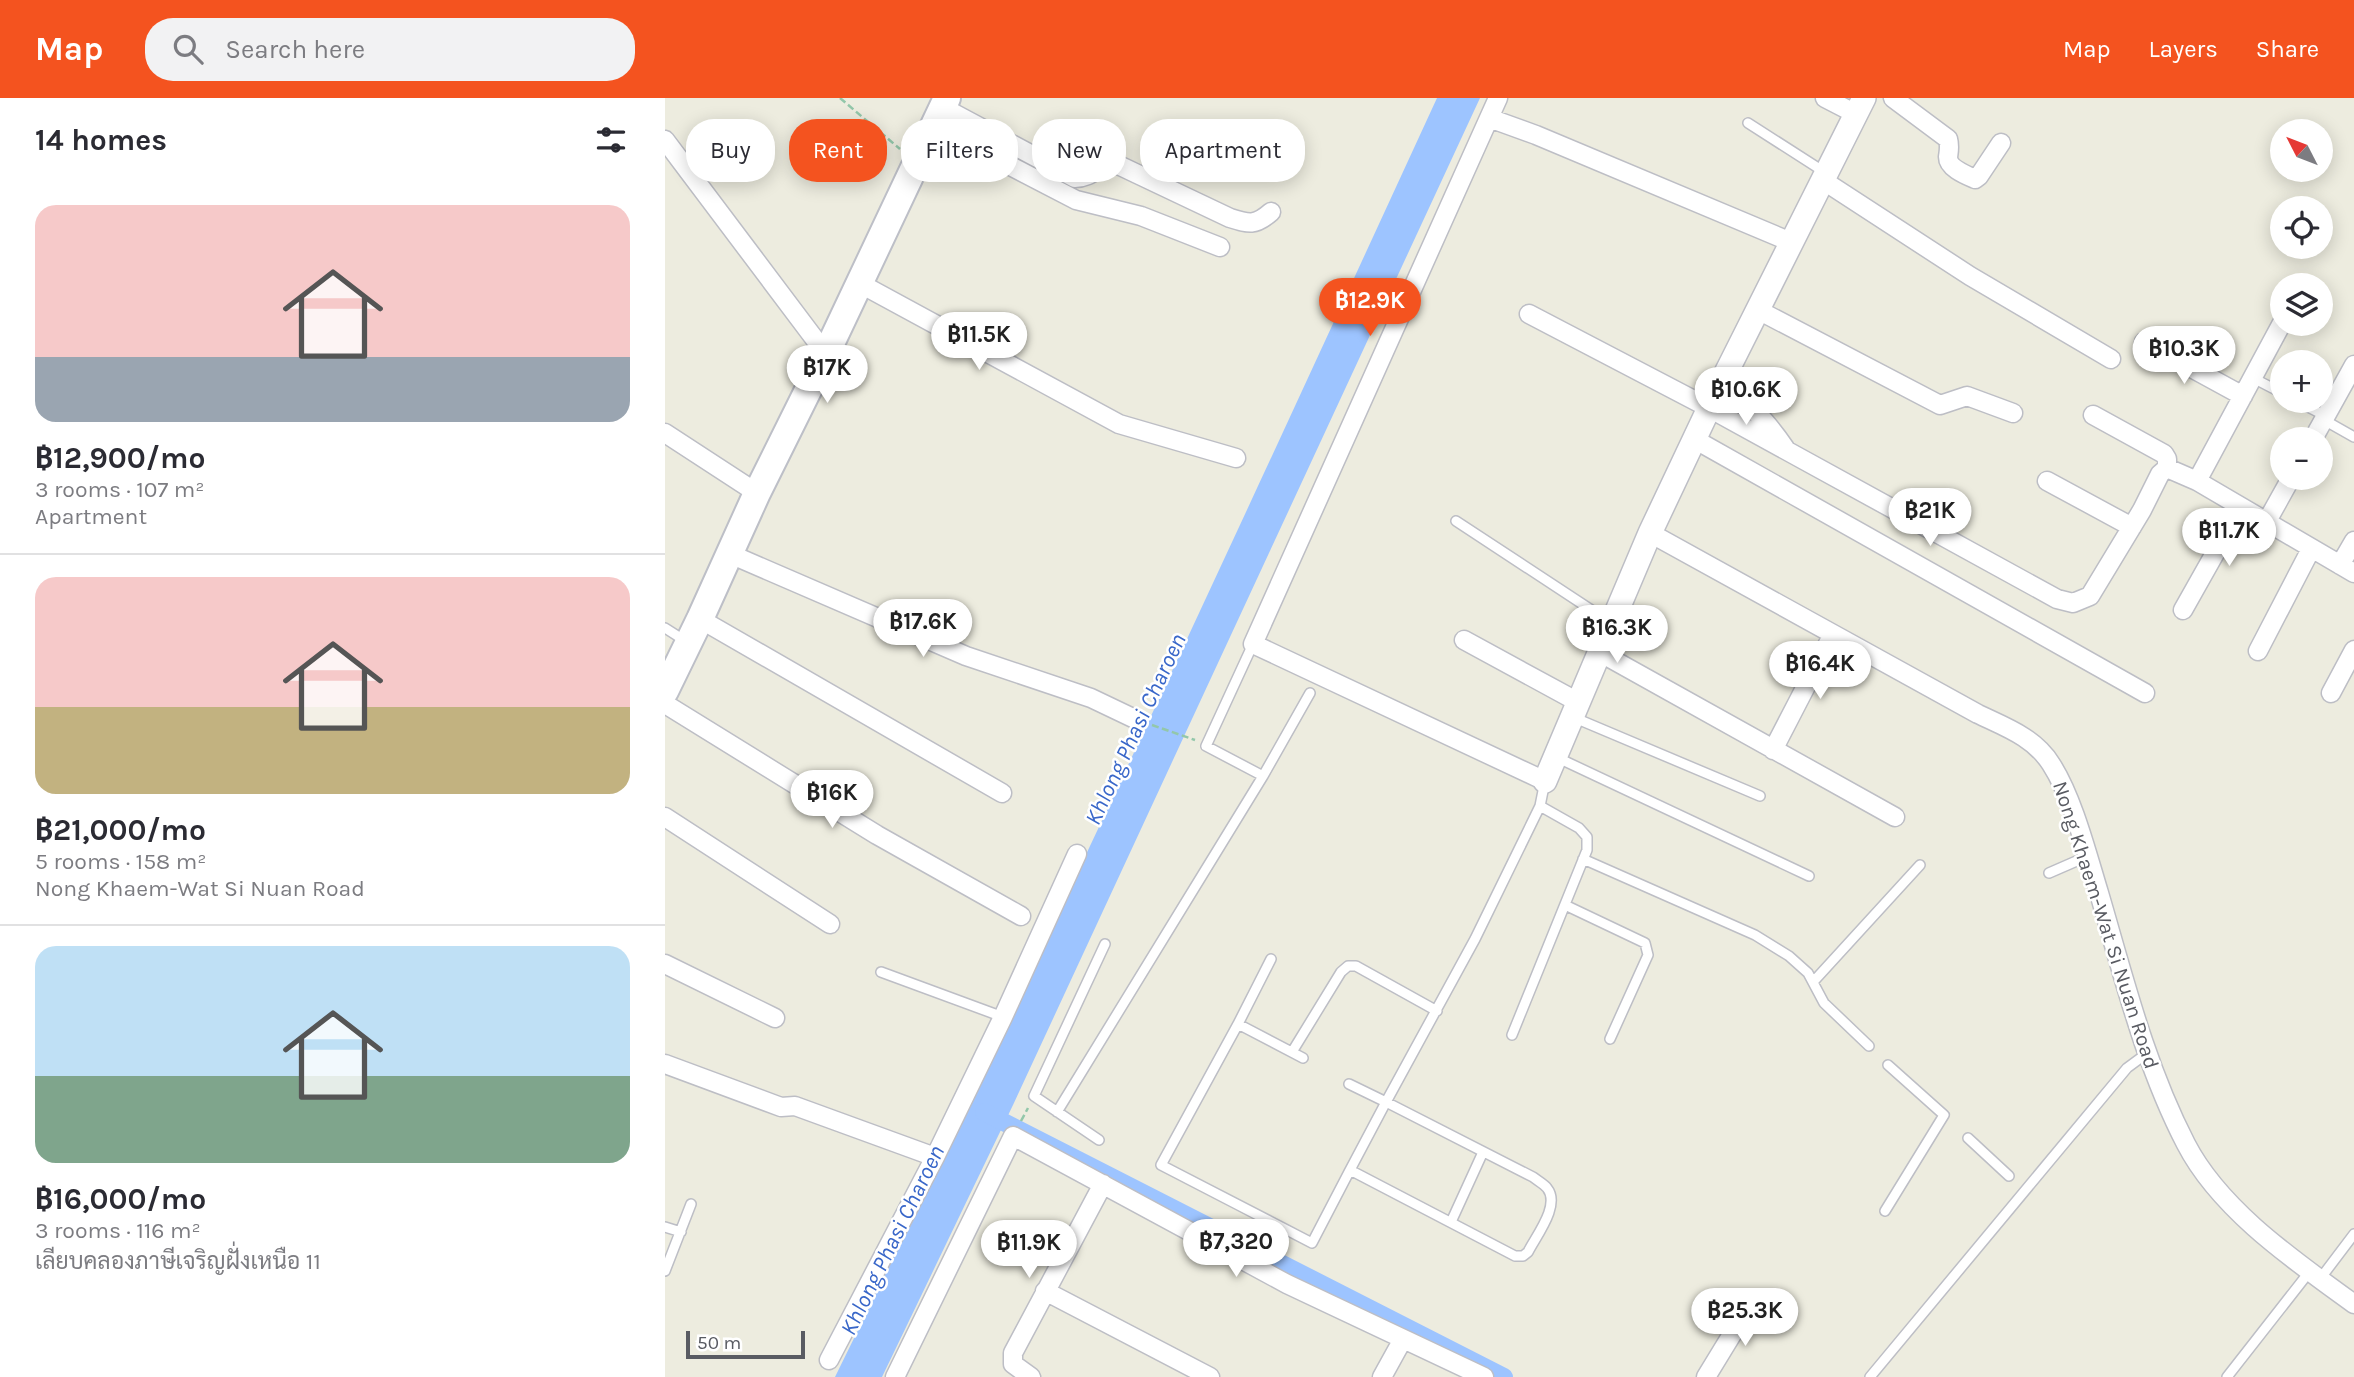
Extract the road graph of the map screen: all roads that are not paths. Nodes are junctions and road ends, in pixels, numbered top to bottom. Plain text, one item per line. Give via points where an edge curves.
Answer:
1 (1498, 98) edge
2 (1825, 98) edge
3 (1893, 98) edge
4 (1860, 106) edge
5 (941, 110) edge
6 (1489, 118) junction
7 (1748, 123) dead end
8 (665, 140) edge
9 (2001, 143) dead end
10 (1826, 178) junction
11 (1271, 212) dead end
12 (1791, 243) junction
13 (1220, 247) dead end
14 (859, 284) junction
15 (1758, 310) junction
16 (1529, 314) dead end
17 (2275, 336) edge
18 (2144, 342) dead end
19 (826, 354) junction
20 (2111, 359) dead end
21 (2354, 365) edge
22 (2253, 378) junction
23 (1719, 387) junction
24 (2270, 387) edge
25 (2243, 396) junction
26 (1709, 408) junction
27 (2013, 413) dead end
28 (2316, 413) edge
29 (2093, 415) dead end
30 (2325, 418) junction
31 (2320, 427) edge
32 (665, 433) edge
33 (2354, 437) edge
34 (1694, 439) junction
35 (1787, 451) junction
36 (1236, 458) dead end
37 (2167, 468) junction
38 (2047, 481) dead end
39 (2197, 481) junction
40 (2284, 490) edge
41 (757, 493) junction
42 (2241, 507) junction
43 (1456, 521) dead end
44 (2266, 523) junction
45 (2132, 527) junction
46 (1650, 533) junction
47 (2354, 541) edge
48 (2311, 549) junction
49 (730, 554) junction
50 (2347, 569) edge
51 (2183, 610) dead end
52 (701, 619) junction
53 (1612, 621) junction
54 (665, 628) edge
55 (1833, 634) junction
56 (1464, 640) dead end
57 (689, 643) junction
58 (1253, 644) junction
59 (2354, 650) edge
60 (2257, 651) dead end
61 (1599, 652) junction
62 (665, 691) edge
63 (2145, 692) dead end
64 (1310, 693) dead end
65 (2331, 694) dead end
66 (665, 704) edge
67 (1575, 709) junction
68 (1135, 719) road end
69 (1773, 750) junction
70 (1555, 757) junction
71 (1263, 776) junction
72 (1545, 781) junction
73 (1002, 793) dead end
74 (1760, 796) dead end
75 (1540, 806) junction
76 (665, 817) edge
77 (1895, 817) dead end
78 (1077, 854) dead end
79 (2088, 856) junction
80 (1583, 859) junction
81 (1920, 865) dead end
82 (2049, 873) dead end
83 (1809, 876) dead end
84 (1565, 905) junction
85 (1021, 916) dead end
86 (830, 924) dead end
87 (1105, 944) dead end
88 (1271, 959) dead end
89 (665, 964) edge
90 (881, 972) dead end
91 (1813, 982) junction
92 (1437, 1011) junction
93 (1003, 1017) junction
94 (775, 1018) dead end
95 (1238, 1024) junction
96 (1513, 1035) dead end
97 (1610, 1039) dead end
98 (1869, 1046) dead end
99 (1293, 1052) junction
100 (2146, 1054) junction
101 (1303, 1058) dead end
102 (665, 1064) edge
103 (1888, 1065) dead end
104 (1349, 1084) dead end
105 (1386, 1102) junction
106 (1057, 1112) junction
107 (1968, 1138) dead end
108 (1099, 1140) dead end
109 (1483, 1152) junction
110 (935, 1157) junction
111 (1350, 1170) junction
112 (2009, 1176) dead end
113 (1103, 1184) junction
114 (691, 1204) dead end
115 (1885, 1212) dead end
116 (1451, 1222) junction
117 (665, 1227) edge
118 (681, 1232) junction
119 (2354, 1234) edge
120 (665, 1272) edge
121 (2315, 1275) junction
122 (1045, 1292) junction
123 (1753, 1300) dead end
124 (2354, 1304) edge
125 (1403, 1339) junction
126 (829, 1360) dead end
127 (895, 1377) edge
128 (1031, 1377) edge
129 (1210, 1377) edge
130 (1382, 1377) edge
131 (1483, 1377) edge
132 (1706, 1377) edge
133 (1870, 1377) edge
134 (2227, 1377) edge

1 - 6 street
2 - 4 street
3 - 9 street via 1948,139 1948,160 1970,177 1979,176
4 - 10 street
5 - 11 street via 1075,178 1112,162 1230,218 1248,223
5 - 13 street via 1076,200 1141,216
5 - 14 main road
6 - 12 street
6 - 58 street
7 - 10 lane
8 - 19 street
10 - 12 street
10 - 20 street via 1970,276
12 - 15 street
14 - 19 main road
14 - 36 street via 1119,424
15 - 23 street
15 - 27 street via 1940,405 1967,396
16 - 26 street
17 - 22 street
18 - 25 street
19 - 41 main road
21 - 30 street
22 - 24 lane
22 - 25 street
23 - 26 street
23 - 35 street via 1758,412
25 - 39 street
26 - 34 street
26 - 35 street
28 - 30 lane
29 - 37 street via 2164,454
30 - 31 street
30 - 33 lane
32 - 41 street
34 - 46 street
34 - 63 street
35 - 45 street via 2073,603 2090,596
37 - 39 street
37 - 45 street
38 - 45 street
39 - 42 street
40 - 44 street
41 - 49 main road
42 - 44 street
42 - 51 street
43 - 53 lane
44 - 48 street
46 - 53 street
46 - 55 street, Nong Khaem-Wat Si Nuan Road
47 - 50 street
48 - 50 street
48 - 60 street
49 - 52 main road
49 - 68 street via 966,656 1091,698
52 - 57 main road
52 - 73 street
53 - 61 street
54 - 57 lane
55 - 69 street
55 - 79 street, Nong Khaem-Wat Si Nuan Road via 2027,738 2050,763 2065,792
56 - 67 street
57 - 62 main road
58 - 71 lane via 1206,746
58 - 72 street
59 - 65 street
61 - 67 street
61 - 69 street
64 - 71 lane
66 - 85 street via 877,835
67 - 70 street
67 - 74 lane
69 - 77 street
70 - 72 street
70 - 83 lane
71 - 106 lane
72 - 75 lane
75 - 80 lane via 1587,837
75 - 92 lane
76 - 86 street
78 - 93 street
79 - 82 lane
79 - 100 street, Nong Khaem-Wat Si Nuan Road
80 - 84 lane
80 - 91 lane via 1755,935 1789,956
81 - 91 lane
84 - 96 lane
84 - 97 lane via 1645,943 1648,955
87 - 106 lane via 1034,1096
88 - 95 lane
89 - 94 street
90 - 93 lane
91 - 98 lane via 1823,1003
92 - 99 lane via 1356,966 1348,967
92 - 105 lane
93 - 110 street
95 - 99 lane
95 - 111 lane via 1161,1165 1312,1243
99 - 101 lane
100 - 121 street, Nong Khaem-Wat Si Nuan Road via 2186,1145 2212,1183 2236,1211
100 - 133 lane via 2127,1069
102 - 110 street via 781,1107 795,1105
103 - 115 lane via 1947,1118
104 - 105 lane
105 - 109 lane
105 - 111 lane
106 - 108 lane
107 - 112 lane
109 - 116 lane
109 - 116 lane via 1533,1177 1547,1188 1552,1206 1523,1256
110 - 126 street
111 - 116 lane
113 - 122 street
113 - 125 street via 1287,1284
113 - 127 street via 1013,1136
114 - 118 lane
117 - 118 lane
118 - 120 lane
119 - 121 lane
121 - 124 street, Nong Khaem-Wat Si Nuan Road
121 - 134 lane
122 - 128 street via 1013,1353 1013,1364
122 - 129 street
123 - 132 street
125 - 130 street
125 - 131 street

